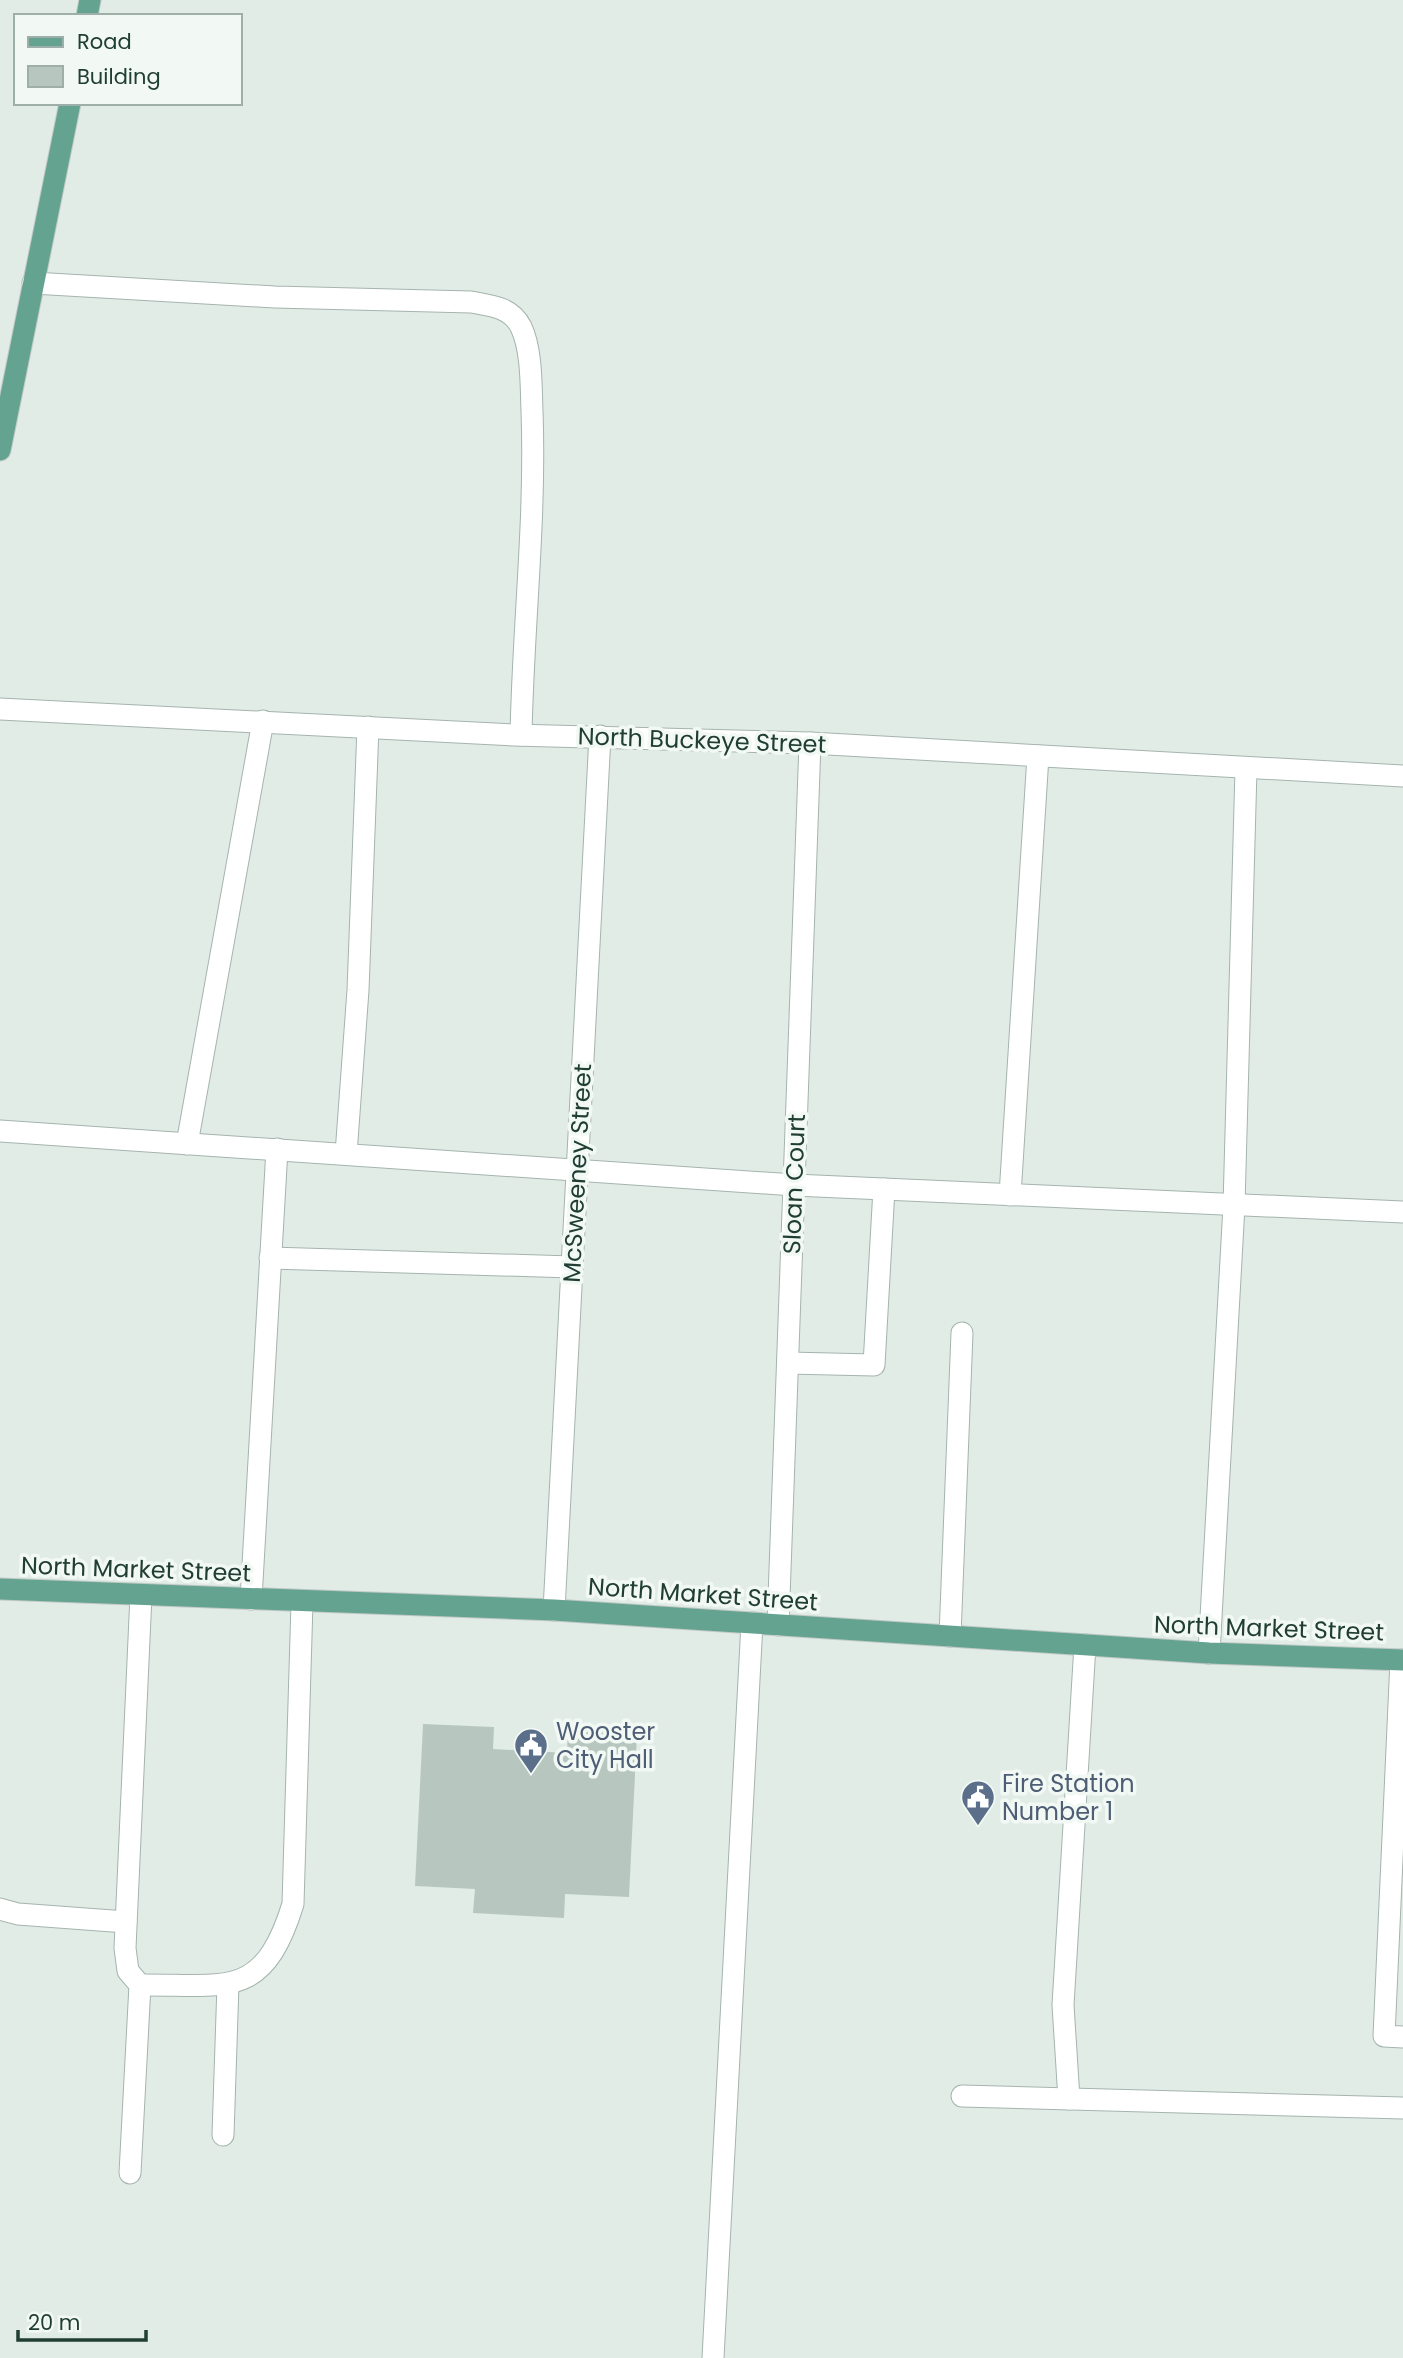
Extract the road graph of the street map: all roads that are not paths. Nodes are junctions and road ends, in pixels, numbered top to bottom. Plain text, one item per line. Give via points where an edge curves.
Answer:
1 (70, 105) edge
2 (33, 283) junction
3 (0, 450) edge
4 (0, 709) edge
5 (263, 721) junction
6 (368, 727) junction
7 (521, 735) junction
8 (600, 736) junction
9 (810, 743) junction
10 (1038, 756) junction
11 (1246, 769) junction
12 (1403, 776) edge
13 (0, 1131) edge
14 (187, 1144) junction
15 (277, 1149) junction
16 (346, 1154) junction
17 (577, 1170) junction
18 (794, 1185) junction
19 (884, 1189) junction
20 (1010, 1195) junction
21 (1234, 1206) junction
22 (1403, 1212) edge
23 (270, 1258) junction
24 (572, 1267) junction
25 (962, 1334) dead end
26 (788, 1363) junction
27 (0, 1589) edge
28 (141, 1595) junction
29 (251, 1599) junction
30 (302, 1603) junction
31 (554, 1610) junction
32 (752, 1623) junction
33 (778, 1625) junction
34 (950, 1636) junction
35 (1085, 1645) junction
36 (1209, 1653) junction
37 (1402, 1660) edge
38 (0, 1909) edge
39 (126, 1922) junction
40 (228, 1984) junction
41 (140, 1985) junction
42 (1403, 2038) edge
43 (962, 2096) dead end
44 (1069, 2099) junction
45 (1403, 2108) edge
46 (223, 2135) dead end
47 (130, 2174) dead end
48 (713, 2358) edge

1 - 2 main road
2 - 3 main road
2 - 7 street via 471,302 511,314 525,339 533,433
4 - 5 street, North Buckeye Street
5 - 6 street, North Buckeye Street
5 - 14 street
6 - 7 street, North Buckeye Street
6 - 16 street via 358,990
7 - 8 street, North Buckeye Street
8 - 9 street, North Buckeye Street
8 - 17 street, McSweeney Street
9 - 10 street, North Buckeye Street
9 - 18 street, Sloan Court
10 - 11 street, North Buckeye Street
10 - 20 street
11 - 12 street, North Buckeye Street
11 - 21 street
13 - 14 street
14 - 15 street
15 - 16 street
15 - 23 street
16 - 17 street
17 - 18 street
17 - 24 street, McSweeney Street
18 - 19 street
18 - 26 street, Sloan Court
19 - 20 street
19 - 26 street via 874,1365
20 - 21 street
21 - 22 street
21 - 36 street
23 - 24 street
23 - 29 street
24 - 31 street, McSweeney Street
25 - 34 street
26 - 33 street, Sloan Court
27 - 28 main road, North Market Street
28 - 29 main road, North Market Street
28 - 39 street
29 - 30 main road, North Market Street
30 - 31 main road, North Market Street
30 - 40 street via 293,1904 283,1939 262,1969
31 - 32 main road, North Market Street
32 - 33 main road, North Market Street
32 - 48 street
33 - 34 main road, North Market Street
34 - 35 main road, North Market Street
35 - 36 main road, North Market Street
35 - 44 street via 1063,2006
36 - 37 main road, North Market Street
37 - 42 street via 1384,2036
38 - 39 street
39 - 41 street via 128,1971
40 - 41 street
40 - 46 street
41 - 47 street
43 - 44 street
44 - 45 street

